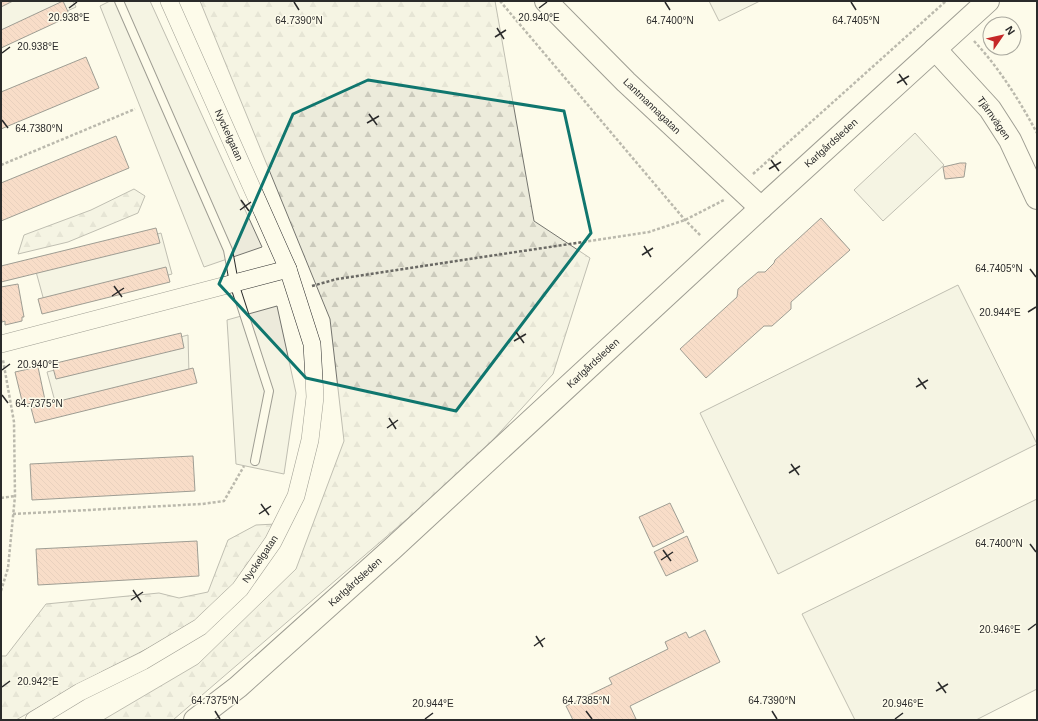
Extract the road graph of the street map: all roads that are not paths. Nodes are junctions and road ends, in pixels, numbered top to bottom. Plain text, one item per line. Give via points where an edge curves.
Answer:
1 (119, 1) edge
2 (169, 1) edge
3 (546, 1) edge
4 (988, 1) edge
5 (936, 49) junction
6 (1037, 198) edge
7 (761, 208) junction
8 (288, 268) junction
9 (234, 283) junction
10 (2, 348) edge
11 (255, 461) road end
12 (34, 720) edge
13 (195, 720) edge

1 - 9 lane via 228,250
2 - 8 street, Nyckelgatan
3 - 7 street, Lantmannagatan via 626,82
4 - 5 street, Karlgårdsleden
5 - 6 street, Tjärnvägen via 990,109 1010,140
5 - 7 street, Karlgårdsleden
7 - 13 street, Karlgårdsleden via 392,550 238,687
8 - 9 street
8 - 12 street, Nyckelgatan via 312,344 315,397 310,440 296,496 273,542 240,589 200,627
9 - 10 street
9 - 11 lane via 269,392

